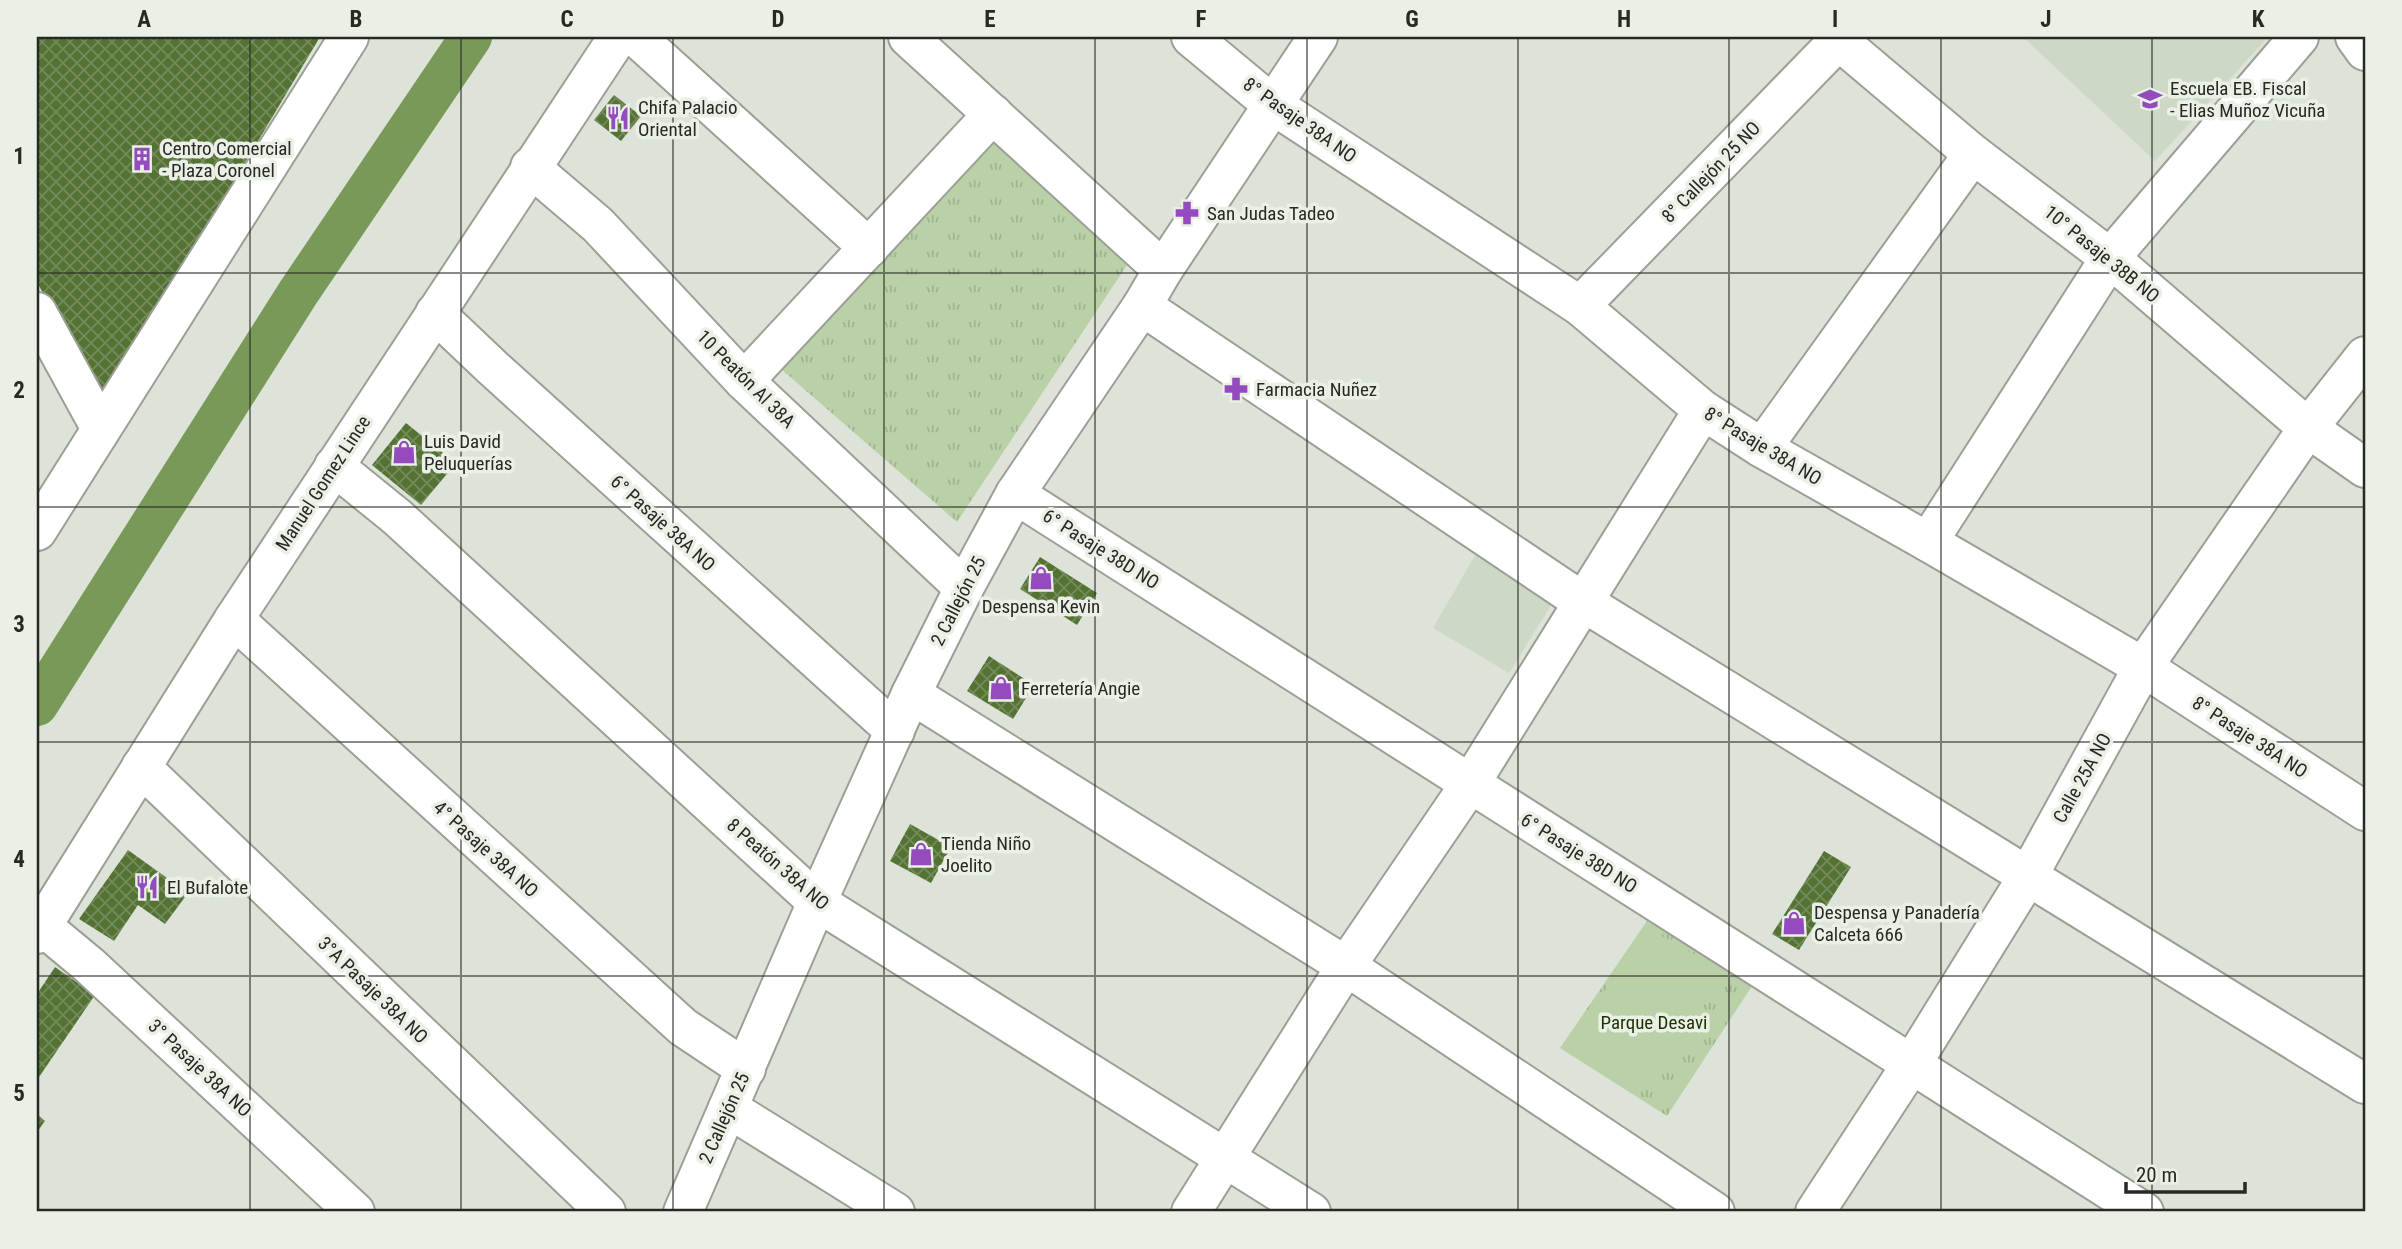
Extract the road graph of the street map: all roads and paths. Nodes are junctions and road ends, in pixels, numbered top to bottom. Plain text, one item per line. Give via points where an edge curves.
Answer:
1 (349, 37) edge
2 (618, 37) edge
3 (636, 37) edge
4 (908, 37) edge
5 (1191, 37) edge
6 (1318, 37) edge
7 (2299, 37) edge
8 (2355, 37) edge
9 (1840, 38) edge
10 (2365, 51) edge
11 (1273, 105) junction
12 (993, 114) junction
13 (1973, 154) junction
14 (530, 167) junction
15 (869, 248) junction
16 (2110, 258) junction
17 (1163, 270) junction
18 (1142, 306) junction
19 (1580, 306) junction
20 (37, 312) edge
21 (435, 313) junction
22 (47, 355) edge
23 (2365, 356) edge
24 (744, 381) junction
25 (1703, 410) junction
26 (2308, 428) junction
27 (101, 429) junction
28 (1762, 447) junction
29 (334, 466) junction
30 (2365, 468) edge
31 (1015, 494) junction
32 (37, 531) edge
33 (1928, 541) junction
34 (964, 588) junction
35 (1583, 602) junction
36 (234, 619) junction
37 (2143, 667) junction
38 (911, 694) junction
39 (895, 731) junction
40 (141, 767) junction
41 (1470, 784) junction
42 (2365, 811) edge
43 (2028, 876) junction
44 (817, 902) junction
45 (39, 930) edge
46 (1346, 966) junction
47 (1911, 1065) junction
48 (746, 1069) junction
49 (2365, 1084) edge
50 (727, 1108) junction
51 (1226, 1158) junction
52 (355, 1212) edge
53 (606, 1212) edge
54 (683, 1212) edge
55 (895, 1212) edge
56 (1191, 1212) edge
57 (1311, 1212) edge
58 (1715, 1212) edge
59 (1815, 1212) edge
60 (2144, 1212) edge

1 - 27 street
2 - 14 street, Manuel Gomez Lince
3 - 15 street
4 - 12 street
5 - 11 street, 8° Pasaje 38A NO
6 - 11 street, 2 Callejón 25
7 - 16 street
8 - 10 street
9 - 13 street, 10° Pasaje 38B NO
9 - 19 street, 8° Callejón 25 NO
11 - 17 street, 2 Callejón 25
11 - 19 street, 8° Pasaje 38A NO
12 - 15 street
12 - 17 street
13 - 16 street, 10° Pasaje 38B NO
13 - 28 street
14 - 21 street, Manuel Gomez Lince
14 - 24 street, 10 Peatón Al 38A via 598,225
15 - 24 street
16 - 26 street, 10° Pasaje 38B NO
16 - 33 street
17 - 18 street, 2 Callejón 25
18 - 31 street, 2 Callejón 25
18 - 35 street
19 - 25 street, 8° Pasaje 38A NO
20 - 22 street
21 - 29 street, Manuel Gomez Lince
21 - 39 street, 6° Pasaje 38A NO
22 - 27 street
23 - 26 street, Calle 25A NO
24 - 34 street, 10 Peatón Al 38A
25 - 28 street, 8° Pasaje 38A NO
25 - 35 street
26 - 30 street, 10° Pasaje 38B NO
26 - 37 street, Calle 25A NO
27 - 32 street
28 - 33 street, 8° Pasaje 38A NO
29 - 36 street, Manuel Gomez Lince
29 - 44 street, 8 Peatón 38A NO via 397,517
31 - 34 street, 2 Callejón 25
31 - 41 street, 6° Pasaje 38D NO
33 - 37 street, 8° Pasaje 38A NO
34 - 38 street, 2 Callejón 25
35 - 41 street
35 - 43 street
36 - 40 street, Manuel Gomez Lince
36 - 48 street, 4° Pasaje 38A NO via 682,1027
37 - 42 street, 8° Pasaje 38A NO
37 - 43 street, Calle 25A NO
38 - 39 street, 2 Callejón 25
38 - 46 street
39 - 44 street, 2 Callejón 25
40 - 45 street, Manuel Gomez Lince
40 - 53 street, 3°A Pasaje 38A NO
41 - 46 street
41 - 47 street, 6° Pasaje 38D NO
43 - 47 street, Calle 25A NO
43 - 49 street
44 - 48 street, 2 Callejón 25
44 - 51 street, 8 Peatón 38A NO
45 - 52 street, 3° Pasaje 38A NO via 89,965
46 - 51 street
46 - 58 street
47 - 59 street, Calle 25A NO
47 - 60 street, 6° Pasaje 38D NO
48 - 50 street, 2 Callejón 25
50 - 54 street, 2 Callejón 25
50 - 55 street
51 - 56 street
51 - 57 street, 8 Peatón 38A NO

